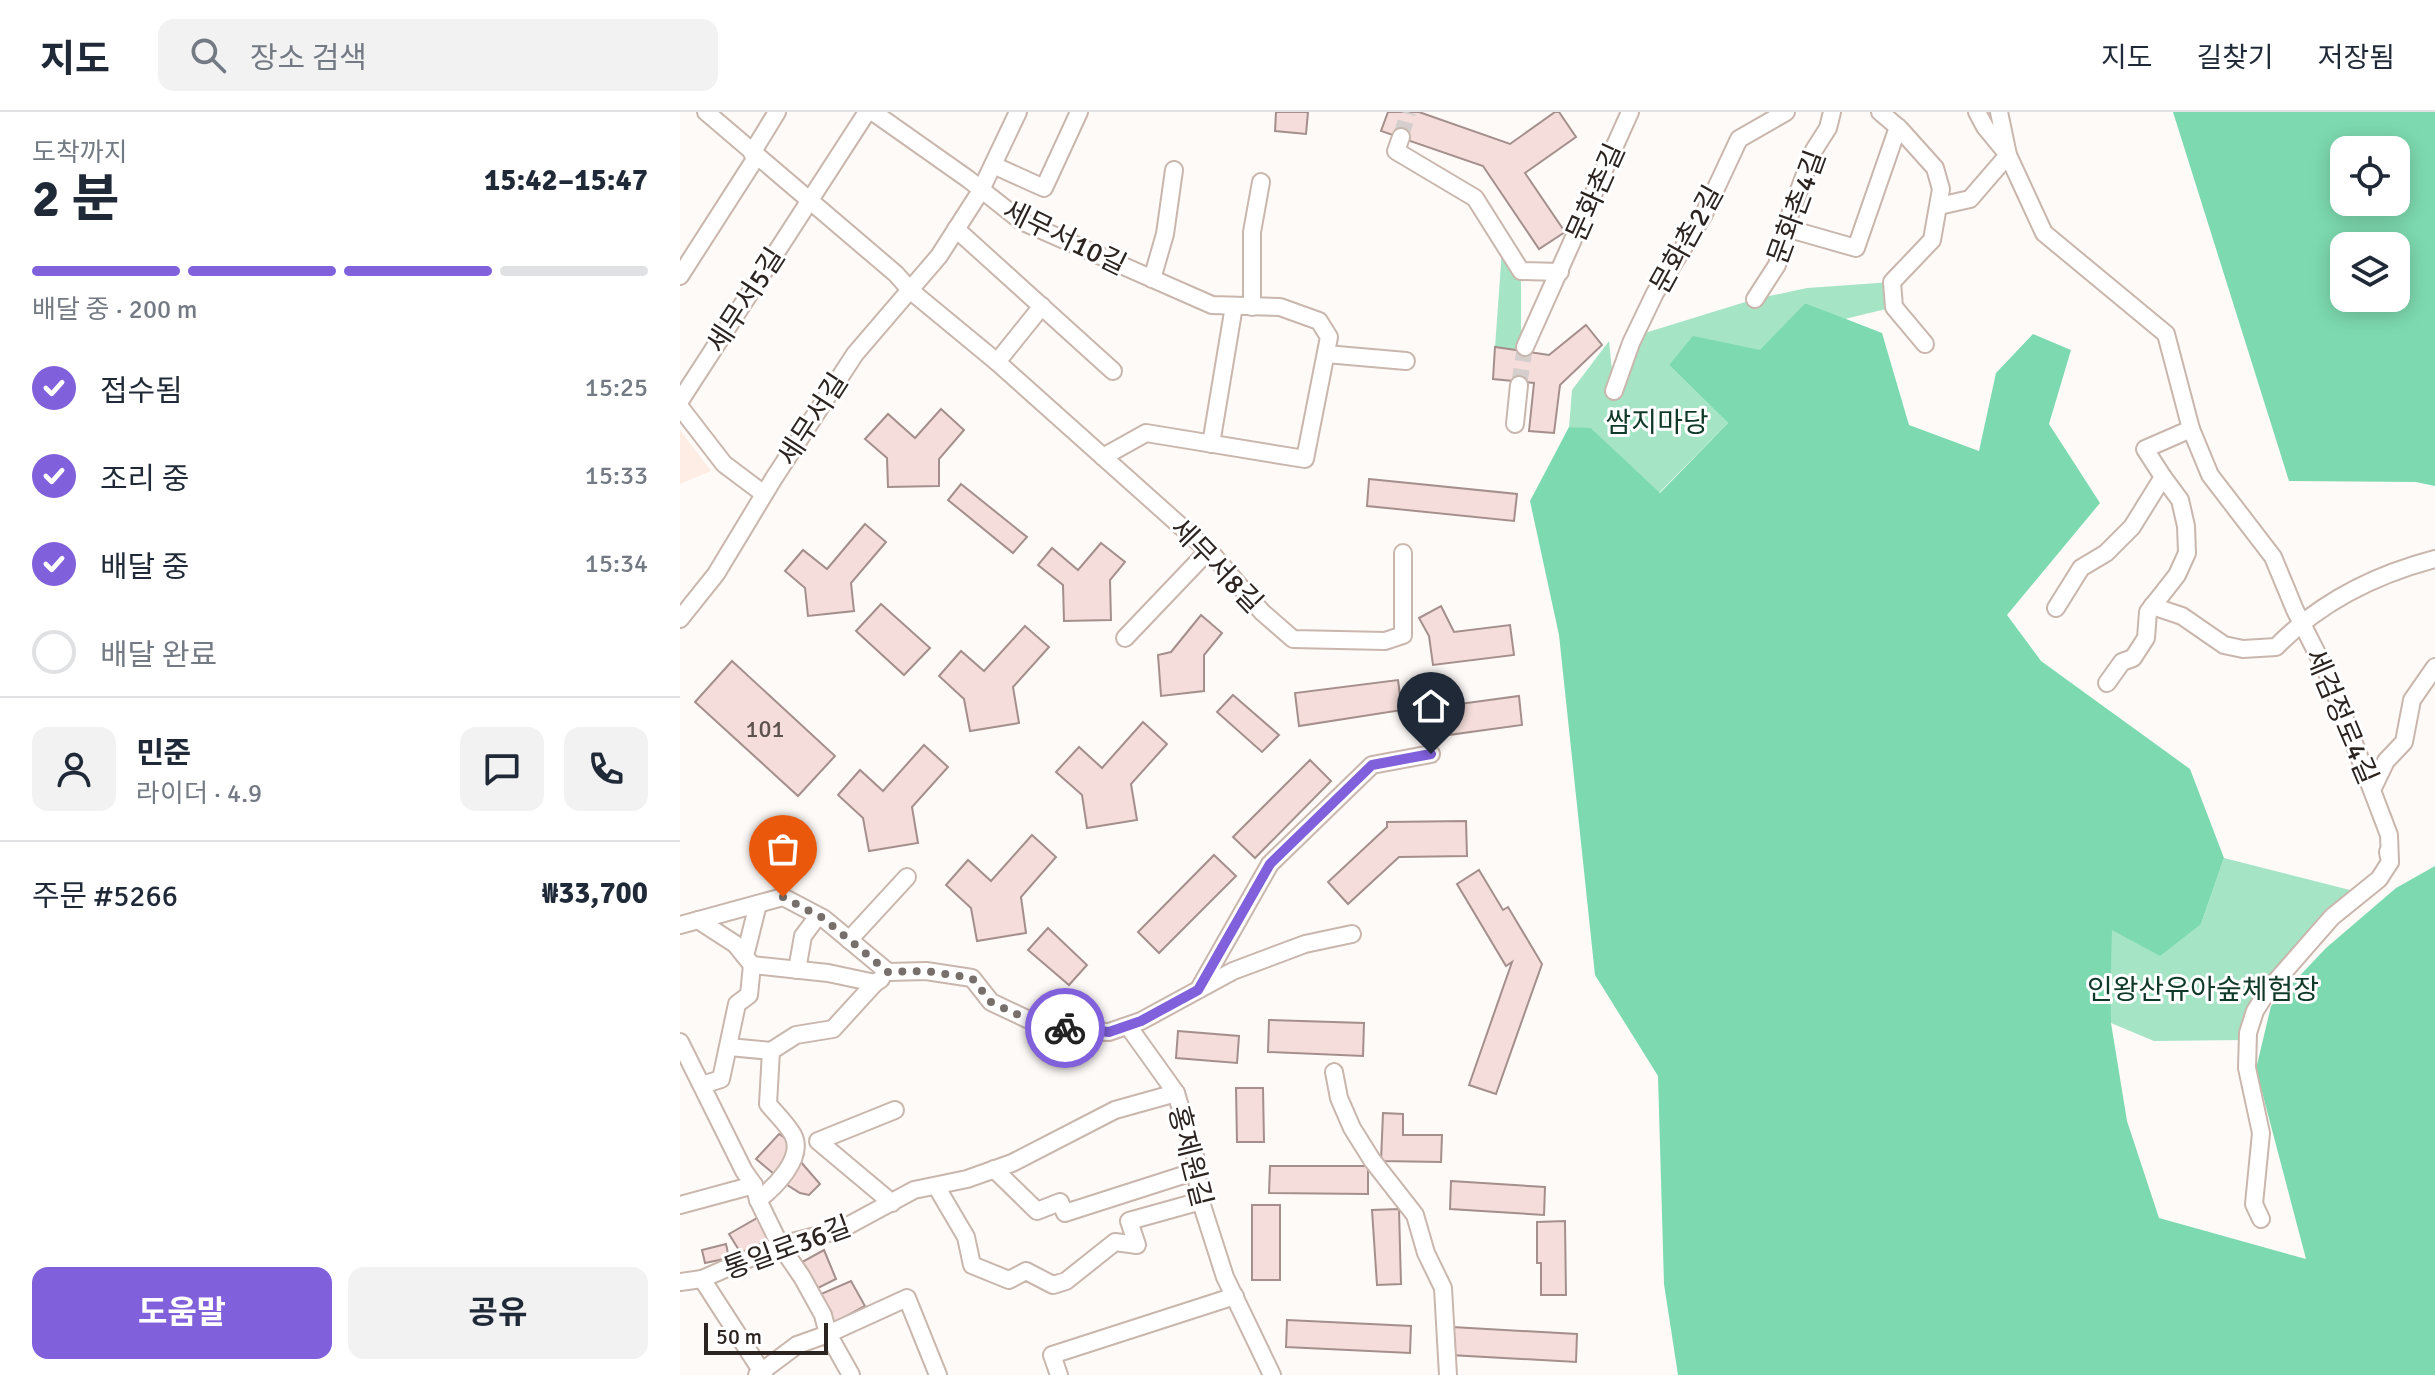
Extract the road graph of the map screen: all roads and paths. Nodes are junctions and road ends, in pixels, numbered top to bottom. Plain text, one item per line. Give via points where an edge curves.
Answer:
1 (706, 112) edge
2 (777, 112) edge
3 (870, 112) edge
4 (1018, 112) edge
5 (1079, 112) edge
6 (1630, 112) edge
7 (1786, 112) edge
8 (1832, 112) edge
9 (1880, 112) edge
10 (1977, 112) edge
11 (1999, 112) edge
12 (1898, 127) junction
13 (1401, 137) dead end
14 (755, 154) junction
15 (2008, 155) junction
16 (993, 165) junction
17 (1174, 170) dead end
18 (1261, 182) dead end
19 (980, 192) junction
20 (809, 200) junction
21 (1939, 206) junction
22 (1786, 228) junction
23 (956, 229) junction
24 (1560, 272) junction
25 (680, 276) edge
26 (1152, 279) junction
27 (911, 291) junction
28 (1755, 299) dead end
29 (1042, 306) junction
30 (1234, 306) junction
31 (1252, 307) junction
32 (1925, 344) dead end
33 (1525, 347) tunnel mouth
34 (1326, 354) junction
35 (1406, 361) dead end
36 (997, 362) junction
37 (1113, 371) dead end
38 (1519, 385) tunnel mouth
39 (1614, 391) dead end
40 (680, 404) edge
41 (1515, 424) dead end
42 (2191, 429) junction
43 (1211, 444) junction
44 (1103, 457) junction
45 (2163, 477) junction
46 (764, 494) junction
47 (1208, 551) junction
48 (1403, 553) dead end
49 (2435, 559) edge
50 (2152, 606) junction
51 (2056, 608) dead end
52 (680, 619) edge
53 (2301, 622) junction
54 (1125, 638) dead end
55 (2435, 667) edge
56 (2107, 683) dead end
57 (1431, 754) dead end
58 (2373, 788) junction
59 (907, 877) dead end
60 (758, 904) junction
61 (818, 916) junction
62 (698, 920) junction
63 (680, 925) edge
64 (1352, 934) dead end
65 (849, 940) junction
66 (749, 961) junction
67 (797, 970) junction
68 (892, 972) junction
69 (875, 983) junction
70 (1198, 990) junction
71 (1128, 1026) junction
72 (680, 1042) edge
73 (729, 1047) junction
74 (771, 1051) junction
75 (1334, 1072) dead end
76 (702, 1085) junction
77 (1176, 1093) junction
78 (895, 1110) dead end
79 (994, 1169) junction
80 (1196, 1171) junction
81 (936, 1186) junction
82 (756, 1193) junction
83 (1201, 1201) junction
84 (892, 1203) junction
85 (680, 1205) edge
86 (2261, 1219) dead end
87 (780, 1245) junction
88 (702, 1279) junction
89 (680, 1282) edge
90 (1235, 1296) junction
91 (828, 1334) junction
92 (761, 1374) edge
93 (1266, 1374) edge
94 (851, 1375) edge
95 (938, 1375) edge
96 (1059, 1375) edge
97 (1448, 1375) edge

1 - 14 street, 세무서8길
2 - 14 street
3 - 19 street, 세무서10길
3 - 20 street, 세무서5길
4 - 16 street, 세무서길
5 - 16 street via 1044,188
6 - 24 street, 문화촌길
7 - 39 street, 문화촌2길 via 1739,139 1703,216 1655,293
8 - 22 street, 문화촌4길
9 - 12 street
10 - 15 street
11 - 15 street, 세검정로4길
12 - 21 street via 1935,168
12 - 22 street via 1856,248
13 - 24 street via 1396,151 1475,198 1521,271
14 - 20 street, 세무서8길
14 - 25 street
15 - 21 street via 1970,199
15 - 42 street, 세검정로4길 via 2044,233 2166,334
16 - 19 street, 세무서길
17 - 26 street, 세무서10길
18 - 31 street via 1252,232
19 - 23 street, 세무서길
19 - 26 street, 세무서10길 via 1021,221
20 - 27 street, 세무서8길
20 - 40 street, 세무서5길
21 - 32 street via 1932,240 1892,282 1894,307
22 - 28 street, 문화촌4길 via 1777,265
23 - 27 street, 세무서길
23 - 29 street
24 - 33 street, 문화촌길 via 1528,328
26 - 30 street, 세무서10길 via 1212,305
27 - 36 street, 세무서8길
27 - 46 street, 세무서길 via 855,354
29 - 36 street
29 - 37 street
30 - 31 street, 세무서10길
30 - 43 street
31 - 34 street, 세무서10길 via 1280,307 1319,321 1329,337
34 - 35 street
34 - 43 street, 세무서10길 via 1305,459
36 - 44 street, 세무서8길
38 - 41 street
40 - 46 street, 세무서5길 via 724,464
42 - 45 street via 2145,449
42 - 53 street, 세검정로4길 via 2210,475 2273,557
43 - 44 street, 세무서10길 via 1146,433
44 - 47 street, 세무서8길
45 - 50 street via 2180,500 2187,553
45 - 51 street via 2132,527 2081,568
46 - 52 street, 세무서길 via 716,574
47 - 48 street, 세무서8길 via 1293,639 1385,641 1403,635
47 - 54 street
49 - 53 street, 세검정로4길 via 2350,590
50 - 53 street, 세검정로4길 via 2182,616 2224,645 2243,649 2276,647
50 - 56 street via 2146,638
53 - 58 street, 세검정로4길
55 - 58 street via 2412,700 2404,742 2386,761
57 - 70 street via 1372,765 1270,864
58 - 86 street, 세검정로4길 via 2389,835 2390,862 2379,879 2332,917 2269,989 2248,1033 2247,1068 2261,1133 2254,1204
59 - 65 street
60 - 61 street via 783,897
60 - 62 street
60 - 66 street
61 - 65 street
61 - 67 street via 803,936
62 - 63 street
62 - 66 street via 735,944
64 - 70 street via 1305,944
65 - 68 street
66 - 67 street
66 - 73 street via 749,995 737,1004
67 - 69 street
68 - 69 street
68 - 71 street via 972,978 991,1002 1027,1019 1078,1031 1109,1032
69 - 74 street via 833,1029 796,1035
70 - 71 street
71 - 77 street, 홍제원길
72 - 76 street
73 - 74 street
73 - 76 street via 721,1079
74 - 82 street via 768,1104 796,1146 782,1181
75 - 97 street via 1352,1128 1415,1215 1443,1288
76 - 82 street
77 - 79 street, 통일로36길 via 1115,1110
77 - 80 street, 홍제원길
78 - 84 street, 통일로36길 via 818,1141
79 - 80 street via 1037,1211 1060,1202 1065,1213
79 - 81 street, 통일로36길
80 - 83 street, 홍제원길
81 - 83 street via 966,1237 972,1265 1009,1280 1026,1271 1053,1285 1066,1281 1115,1242 1137,1245 1129,1221
81 - 84 street, 통일로36길 via 914,1190
82 - 85 street
82 - 87 street
83 - 90 street, 홍제원길
84 - 87 street, 통일로36길 via 840,1230
87 - 88 street, 통일로36길
87 - 91 street via 823,1315
88 - 89 street, 통일로36길
88 - 92 street
90 - 93 street, 홍제원길
90 - 96 street via 1052,1355
91 - 92 street via 797,1345
91 - 94 street
91 - 95 street via 907,1298

